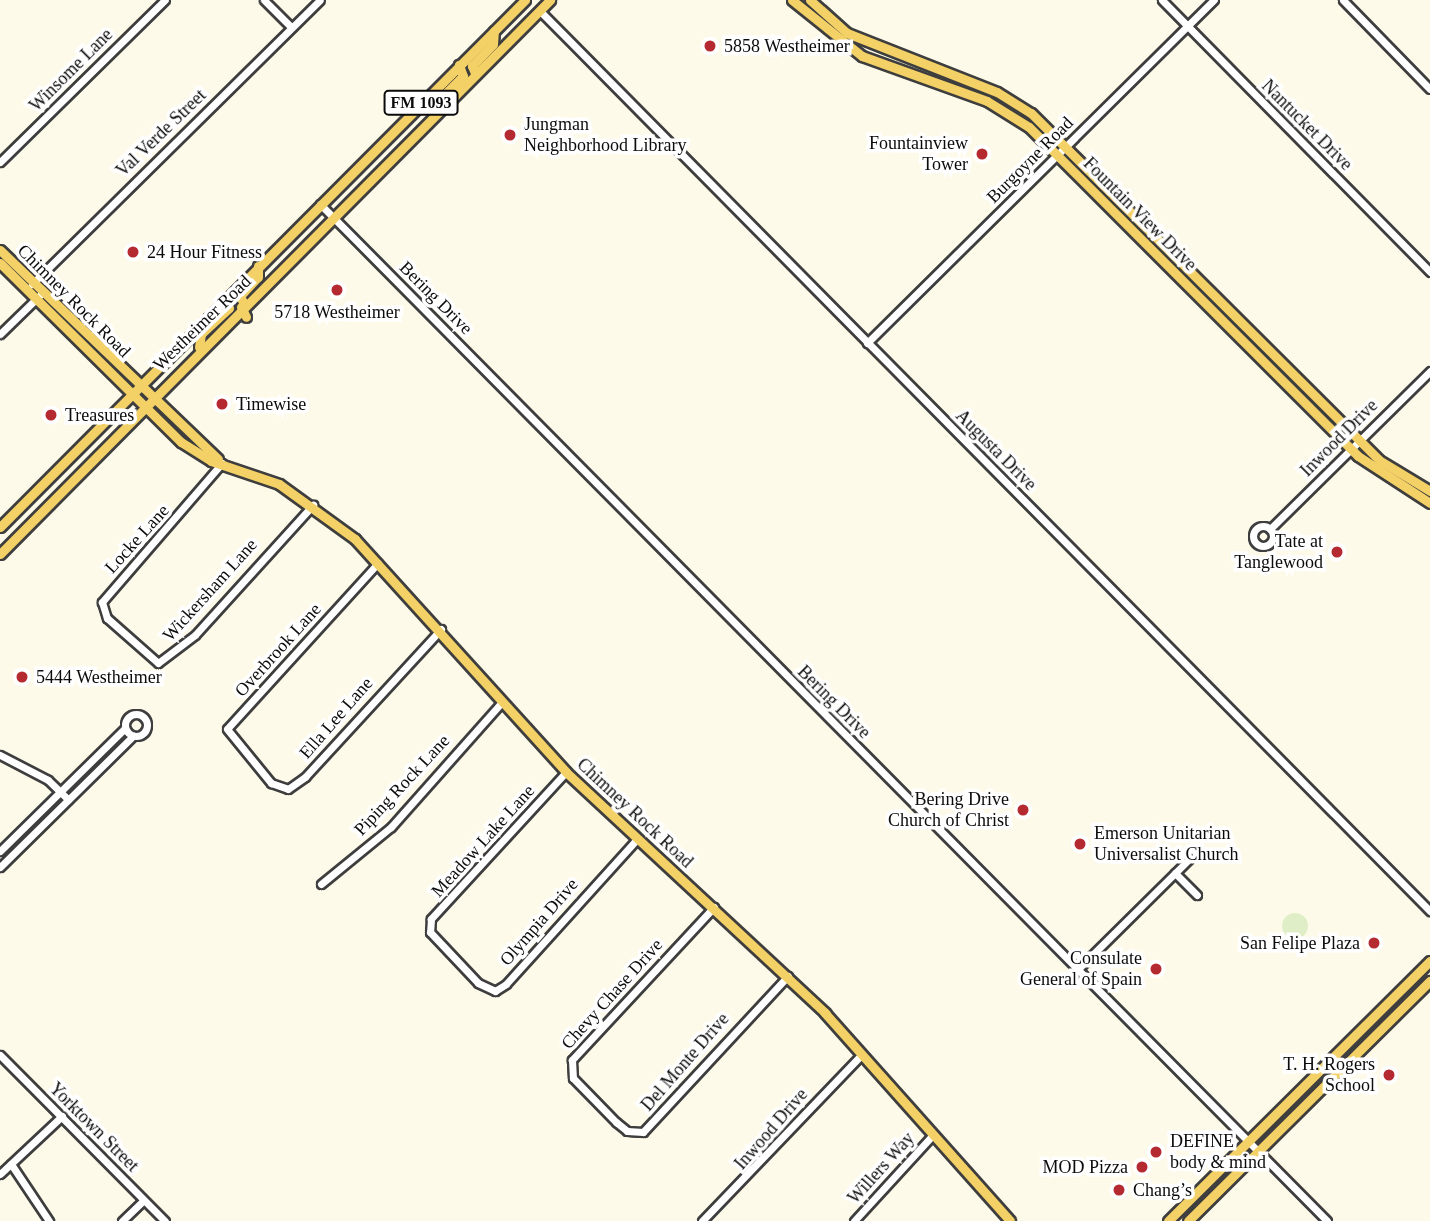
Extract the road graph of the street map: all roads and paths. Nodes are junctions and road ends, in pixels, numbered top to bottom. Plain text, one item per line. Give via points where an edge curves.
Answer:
1 (165, 0) edge
2 (264, 0) edge
3 (320, 0) edge
4 (524, 0) edge
5 (538, 0) edge
6 (550, 0) edge
7 (792, 0) edge
8 (810, 0) edge
9 (1162, 0) edge
10 (1214, 0) edge
11 (1343, 0) edge
12 (540, 11) junction
13 (835, 24) junction
14 (1188, 26) junction
15 (291, 27) junction
16 (494, 31) junction
17 (828, 32) junction
18 (458, 65) junction
19 (475, 73) junction
20 (966, 80) junction
21 (1430, 89) edge
22 (961, 92) junction
23 (434, 114) junction
24 (1066, 145) junction
25 (1059, 153) junction
26 (0, 162) edge
27 (320, 204) junction
28 (332, 216) junction
29 (1139, 218) junction
30 (1131, 226) junction
31 (0, 250) edge
32 (0, 263) edge
33 (258, 266) junction
34 (1188, 268) junction
35 (1430, 272) edge
36 (1180, 276) junction
37 (30, 286) junction
38 (39, 295) junction
39 (225, 299) junction
40 (244, 310) junction
41 (1238, 319) junction
42 (1230, 327) junction
43 (0, 334) edge
44 (867, 343) junction
45 (199, 349) junction
46 (1287, 369) junction
47 (1430, 371) edge
48 (1279, 377) junction
49 (133, 389) junction
50 (149, 397) junction
51 (141, 405) junction
52 (184, 438) junction
53 (1359, 440) junction
54 (1351, 449) junction
55 (220, 461) junction
56 (1430, 491) edge
57 (1430, 503) edge
58 (313, 505) junction
59 (8, 517) junction
60 (0, 527) edge
61 (1270, 528) dead end
62 (0, 536) edge
63 (0, 554) edge
64 (378, 564) junction
65 (441, 628) junction
66 (126, 637) joint
67 (501, 703) junction
68 (125, 728) junction
69 (133, 736) junction
70 (0, 755) edge
71 (248, 760) joint
72 (566, 772) junction
73 (60, 792) junction
74 (68, 799) junction
75 (637, 839) junction
76 (0, 852) edge
77 (1189, 859) dead end
78 (0, 867) edge
79 (1175, 873) junction
80 (321, 884) dead end
81 (1197, 895) dead end
82 (715, 906) junction
83 (1430, 911) edge
84 (1430, 961) edge
85 (459, 964) joint
86 (1077, 970) junction
87 (788, 975) junction
88 (1430, 981) edge
89 (1365, 1025) junction
90 (1375, 1035) junction
91 (862, 1054) junction
92 (0, 1055) edge
93 (600, 1106) joint
94 (62, 1116) junction
95 (932, 1136) junction
96 (1249, 1141) junction
97 (1258, 1151) junction
98 (10, 1164) junction
99 (0, 1174) edge
100 (144, 1200) junction
101 (1007, 1220) edge
102 (49, 1221) edge
103 (122, 1221) edge
104 (165, 1221) edge
105 (702, 1221) edge
106 (854, 1221) edge
107 (1168, 1221) edge
108 (1188, 1221) edge
109 (1327, 1221) edge

1 - 26 street, Winsome Lane
2 - 15 street
3 - 15 street, Val Verde Street
4 - 16 main road, Westheimer Road / FM 1093
5 - 12 main road
6 - 12 main road, Westheimer Road / FM 1093
7 - 17 main road, Fountain View Drive
8 - 13 main road, Fountain View Drive
9 - 14 street, Nantucket Drive
10 - 14 street, Burgoyne Road
11 - 21 street
12 - 19 main road, Westheimer Road / FM 1093
12 - 44 street, Augusta Drive
13 - 17 main road
13 - 20 main road, Fountain View Drive via 903,60
14 - 24 street, Burgoyne Road
14 - 35 street, Nantucket Drive
15 - 37 street, Val Verde Street
16 - 18 main road, Westheimer Road / FM 1093
16 - 19 main road via 493,44 472,66
17 - 22 main road, Fountain View Drive via 862,56
18 - 23 main road via 463,76 434,105
18 - 27 main road, Westheimer Road / FM 1093
19 - 23 main road, Westheimer Road / FM 1093
20 - 22 main road
20 - 24 main road, Fountain View Drive via 1031,113
22 - 25 main road, Fountain View Drive via 1006,110
23 - 28 main road, Westheimer Road / FM 1093
24 - 25 street, Burgoyne Road
24 - 29 main road, Fountain View Drive
25 - 30 main road, Fountain View Drive
25 - 44 street, Burgoyne Road
27 - 28 street, Bering Drive
27 - 33 main road, Westheimer Road / FM 1093
28 - 40 main road, Westheimer Road / FM 1093
28 - 86 street, Bering Drive
29 - 30 main road
29 - 34 main road, Fountain View Drive
30 - 36 main road, Fountain View Drive
31 - 37 main road, Chimney Rock Road
32 - 37 main road, Chimney Rock Road
33 - 39 main road, Westheimer Road / FM 1093
33 - 40 main road via 258,277 240,296
34 - 36 main road
34 - 41 main road, Fountain View Drive
36 - 42 main road, Fountain View Drive
37 - 38 main road, Chimney Rock Road
38 - 43 street
38 - 49 main road, Chimney Rock Road
39 - 45 main road via 229,307 201,334
39 - 49 main road, Westheimer Road / FM 1093
40 - 45 main road, Westheimer Road / FM 1093
41 - 42 main road
41 - 46 main road, Fountain View Drive
42 - 48 main road, Fountain View Drive
44 - 83 street, Augusta Drive
45 - 50 main road, Westheimer Road / FM 1093
46 - 48 main road
46 - 53 main road, Fountain View Drive
47 - 53 street, Inwood Drive
48 - 54 main road, Fountain View Drive
49 - 50 main road, Chimney Rock Road
49 - 51 main road, Chimney Rock Road
49 - 59 main road, Westheimer Road / FM 1093
50 - 51 main road, Westheimer Road / FM 1093
50 - 52 main road, Chimney Rock Road
51 - 52 main road, Chimney Rock Road
51 - 63 main road, Westheimer Road / FM 1093
52 - 55 main road, Chimney Rock Road
53 - 54 street, Inwood Drive
53 - 56 main road, Fountain View Drive
54 - 57 main road, Fountain View Drive via 1392,483
54 - 61 street, Inwood Drive
55 - 58 main road, Chimney Rock Road
55 - 66 street, Locke Lane via 102,602 107,618
58 - 64 main road, Chimney Rock Road
58 - 66 street, Wickersham Lane via 167,660 146,657
59 - 60 main road, Westheimer Road / FM 1093
59 - 62 main road
64 - 65 main road, Chimney Rock Road
64 - 71 street, Overbrook Lane via 227,729
65 - 67 main road, Chimney Rock Road
65 - 71 street, Ella Lee Lane via 297,785 279,788
67 - 72 main road, Chimney Rock Road
67 - 80 street, Piping Rock Lane via 391,827
68 - 69 street
68 - 69 street via 130,716 143,717 146,730
68 - 73 street
69 - 74 street
70 - 73 street
72 - 75 main road, Chimney Rock Road
72 - 85 street, Meadow Lake Lane via 432,919 430,932
73 - 74 street
73 - 76 street
74 - 78 street
75 - 82 main road, Chimney Rock Road
75 - 85 street, Olympia Drive via 506,984 488,989
77 - 79 street
79 - 81 street
79 - 86 street
82 - 87 main road, Chimney Rock Road
82 - 93 street, Chevy Chase Drive via 572,1060 573,1078
84 - 89 main road
86 - 96 street, Bering Drive
87 - 91 main road, Chimney Rock Road
87 - 93 street, Del Monte Drive via 643,1132 627,1131
88 - 90 main road
89 - 90 main road
89 - 96 main road
90 - 97 main road
91 - 95 main road, Chimney Rock Road
91 - 105 street, Inwood Drive
92 - 94 street, Yorktown Street
94 - 98 street
94 - 100 street, Yorktown Street
95 - 101 main road, Chimney Rock Road
95 - 106 street, Willers Way
96 - 97 street, Bering Drive
96 - 107 main road
97 - 108 main road
97 - 109 street, Bering Drive
98 - 99 street
98 - 102 street
100 - 103 street
100 - 104 street, Yorktown Street

